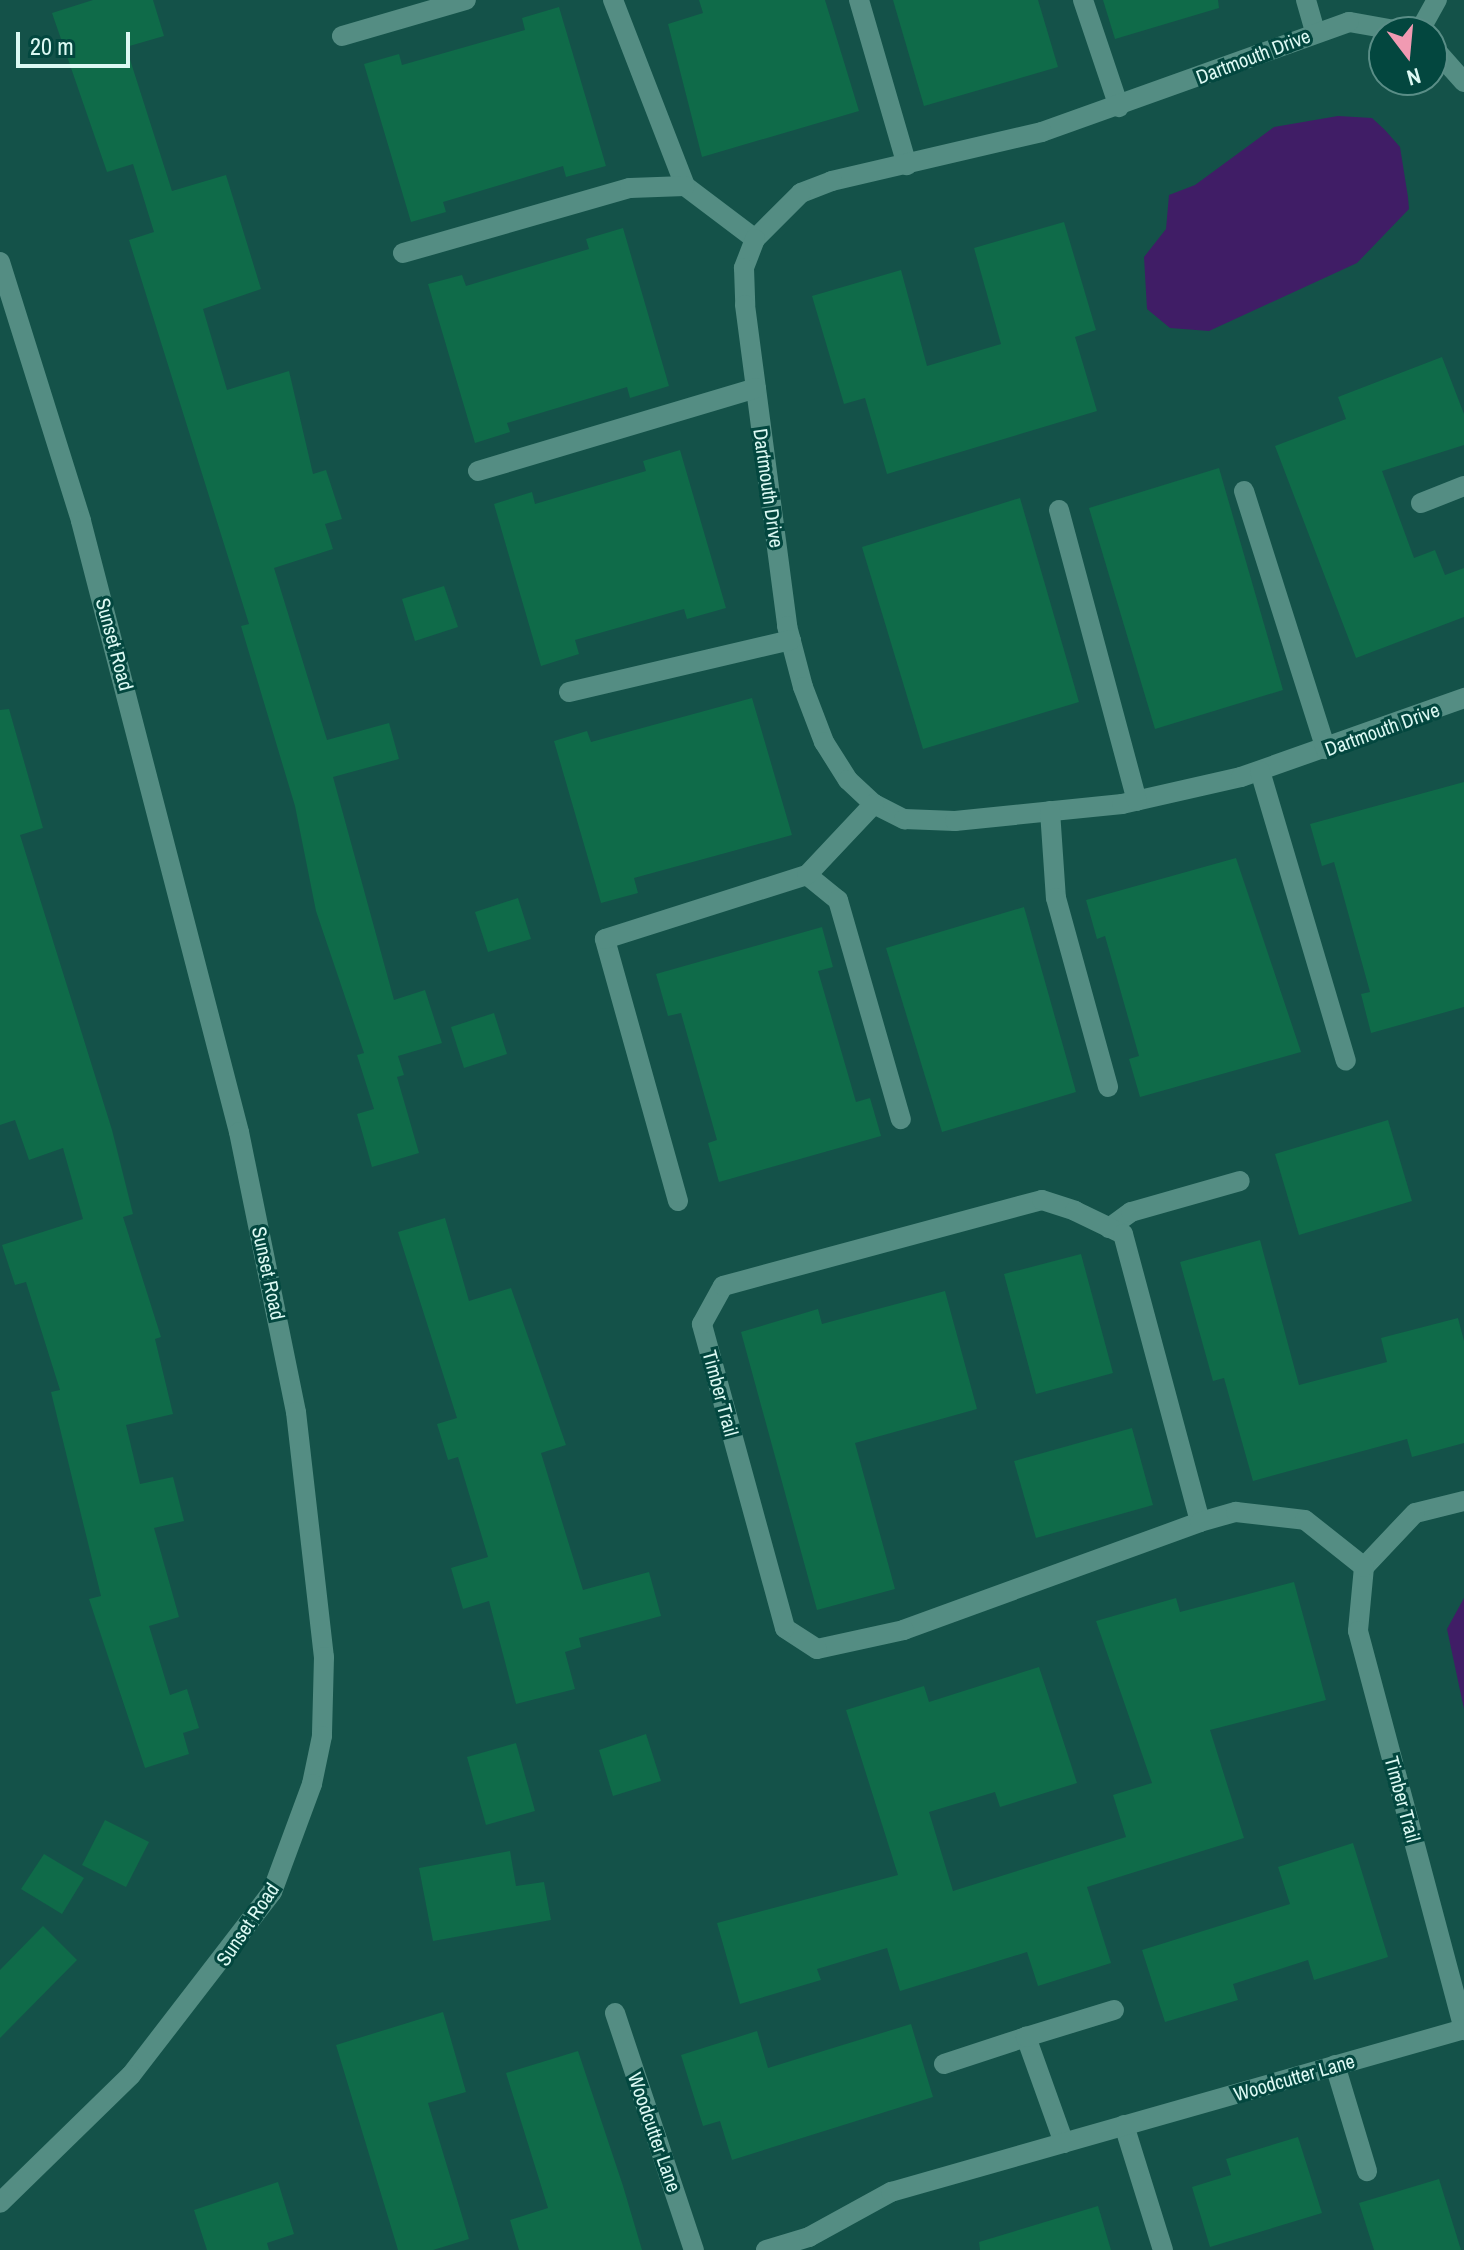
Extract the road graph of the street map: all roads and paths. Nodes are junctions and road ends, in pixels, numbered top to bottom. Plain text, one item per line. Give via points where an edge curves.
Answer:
1 (466, 0) edge
2 (613, 0) edge
3 (859, 0) edge
4 (1083, 0) edge
5 (1306, 0) edge
6 (1368, 25) edge
7 (1315, 32) junction
8 (342, 36) dead end
9 (1448, 64) edge
10 (1464, 82) edge
11 (1119, 107) junction
12 (907, 165) junction
13 (685, 186) junction
14 (755, 239) junction
15 (403, 253) dead end
16 (0, 262) edge
17 (756, 388) junction
18 (478, 471) dead end
19 (1464, 486) edge
20 (1244, 491) dead end
21 (1421, 503) dead end
22 (1059, 510) dead end
23 (791, 640) junction
24 (569, 692) dead end
25 (1464, 698) edge
26 (1326, 749) junction
27 (1260, 771) junction
28 (1137, 801) junction
29 (874, 804) junction
30 (1050, 811) junction
31 (807, 875) junction
32 (1346, 1061) dead end
33 (1108, 1087) dead end
34 (901, 1119) dead end
35 (1240, 1181) dead end
36 (678, 1201) dead end
37 (1109, 1228) junction
38 (1464, 1501) edge
39 (1200, 1522) junction
40 (1364, 1567) junction
41 (1114, 2010) dead end
42 (615, 2013) dead end
43 (1464, 2029) edge
44 (1026, 2037) junction
45 (944, 2064) dead end
46 (1335, 2065) junction
47 (1124, 2125) junction
48 (1064, 2143) junction
49 (1367, 2171) dead end
50 (0, 2203) edge
51 (811, 2243) edge
52 (694, 2250) edge
53 (766, 2250) edge
54 (1163, 2250) edge

1 - 8 street
2 - 13 street
3 - 12 street
4 - 11 street
5 - 7 street
6 - 7 street, Dartmouth Drive via 1349,22
7 - 11 street, Dartmouth Drive
9 - 10 street
11 - 12 street, Dartmouth Drive via 972,152
12 - 14 street, Dartmouth Drive via 801,193
13 - 14 street
13 - 15 street via 630,188
14 - 17 street, Dartmouth Drive via 744,268
16 - 50 street, Sunset Road via 85,536 239,1132 296,1412 324,1657 322,1736 312,1784 272,1892 131,2075
17 - 18 street
17 - 23 street, Dartmouth Drive
19 - 21 street
20 - 26 street
22 - 28 street
23 - 24 street
23 - 29 street, Dartmouth Drive via 824,742 848,780
25 - 26 street, Dartmouth Drive
26 - 27 street, Dartmouth Drive
27 - 28 street, Dartmouth Drive
27 - 32 street
28 - 30 street, Dartmouth Drive
29 - 30 street, Dartmouth Drive via 904,819 955,821
29 - 31 street
30 - 33 street via 1056,898
31 - 34 street via 838,900
31 - 36 street via 605,939
35 - 37 street via 1131,1212
37 - 39 street via 1123,1234
37 - 39 street, Timber Trail via 1042,1200 723,1286 702,1324 785,1628 817,1649 904,1630
38 - 40 street via 1415,1513
39 - 40 street, Timber Trail via 1236,1512 1305,1520
40 - 43 street, Timber Trail via 1358,1631
41 - 44 street
42 - 52 street, Woodcutter Lane
43 - 46 street, Woodcutter Lane
44 - 45 street
44 - 48 street
46 - 47 street, Woodcutter Lane
46 - 49 street
47 - 48 street, Woodcutter Lane
47 - 54 street
48 - 51 street, Woodcutter Lane via 891,2192
51 - 53 street, Woodcutter Lane

